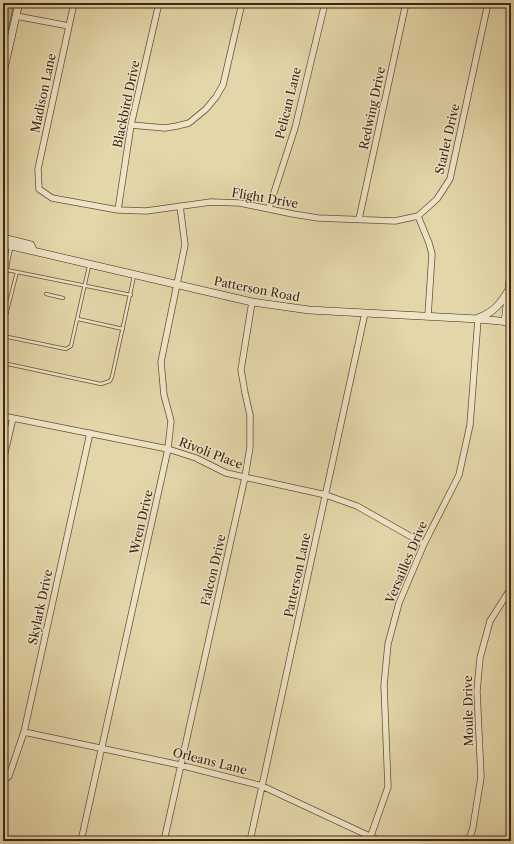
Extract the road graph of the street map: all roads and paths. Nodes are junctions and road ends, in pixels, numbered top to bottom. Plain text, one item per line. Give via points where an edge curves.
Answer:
1 (19, 3) edge
2 (74, 3) edge
3 (158, 3) edge
4 (242, 3) edge
5 (325, 3) edge
6 (406, 3) edge
7 (488, 3) edge
8 (16, 16) junction
9 (68, 26) junction
10 (3, 70) edge
11 (131, 125) junction
12 (39, 189) joint
13 (180, 206) junction
14 (269, 208) junction
15 (118, 210) junction
16 (418, 216) junction
17 (359, 219) junction
18 (3, 238) edge
19 (3, 244) edge
20 (12, 246) junction
21 (33, 250) junction
22 (3, 261) edge
23 (8, 262) junction
24 (90, 263) junction
25 (3, 270) edge
26 (7, 270) junction
27 (511, 271) edge
28 (17, 272) junction
29 (135, 274) junction
30 (3, 277) edge
31 (178, 284) junction
32 (85, 285) junction
33 (509, 290) junction
34 (46, 294) dead end
35 (131, 295) junction
36 (63, 298) dead end
37 (252, 302) junction
38 (3, 306) edge
39 (8, 307) junction
40 (365, 313) junction
41 (428, 316) junction
42 (78, 319) junction
43 (477, 319) junction
44 (508, 322) edge
45 (3, 329) edge
46 (123, 329) junction
47 (3, 336) edge
48 (3, 363) edge
49 (3, 416) edge
50 (13, 418) junction
51 (90, 433) junction
52 (168, 449) junction
53 (3, 461) edge
54 (245, 478) junction
55 (326, 495) junction
56 (424, 544) junction
57 (511, 588) edge
58 (24, 732) junction
59 (102, 749) junction
60 (180, 765) junction
61 (3, 781) edge
62 (262, 786) junction
63 (370, 839) edge
64 (81, 841) edge
65 (164, 841) edge
66 (250, 841) edge
67 (380, 841) edge
68 (469, 841) edge

1 - 8 main road
2 - 9 street, Madison Lane
3 - 11 street, Blackbird Drive
4 - 11 street via 223,85 206,109 189,123 177,126 165,128
5 - 14 street, Pelican Lane via 295,128
6 - 17 street, Redwing Drive
7 - 16 street, Starlet Drive via 450,179 437,199
8 - 9 street
8 - 10 main road
9 - 12 street, Madison Lane via 38,170
11 - 15 street, Blackbird Drive
12 - 15 street, Flight Drive via 52,198
13 - 14 street, Flight Drive via 211,202
13 - 15 street, Flight Drive via 146,211
13 - 31 street, Wren Drive via 185,245
14 - 17 street, Flight Drive via 312,217
16 - 17 street, Flight Drive via 394,221
16 - 41 street via 432,254
18 - 21 main road via 31,245
19 - 20 main road, Patterson Road
20 - 21 main road, Patterson Road
20 - 23 lane
21 - 24 main road, Patterson Road
22 - 23 lane
23 - 26 lane
24 - 29 main road, Patterson Road
24 - 32 lane
25 - 26 lane
26 - 28 lane
26 - 30 lane via 5,278
27 - 33 main road
28 - 32 lane
28 - 39 lane
29 - 31 main road, Patterson Road
29 - 35 lane
31 - 37 main road, Patterson Road
31 - 52 street, Wren Drive via 161,362 164,395 171,421
32 - 35 lane
32 - 42 lane
33 - 43 main road via 497,308
33 - 44 main road
34 - 36 lane
35 - 46 lane
37 - 40 main road, Patterson Road via 309,310
37 - 54 street, Falcon Drive via 241,370 250,415 250,447
38 - 39 lane
39 - 45 lane
40 - 41 main road, Patterson Road
40 - 55 street, Patterson Lane
41 - 43 main road, Patterson Road
42 - 46 lane
42 - 47 lane via 71,346 66,349
43 - 44 main road, Patterson Road
43 - 56 street, Versailles Drive via 470,425 459,474
46 - 48 lane via 112,377 104,384
49 - 50 street, Rivoli Place
50 - 51 street, Rivoli Place
50 - 53 street
51 - 52 street, Rivoli Place
51 - 58 street, Skylark Drive
52 - 54 street, Rivoli Place via 196,458 226,473
52 - 59 street, Wren Drive
54 - 55 street, Rivoli Place
54 - 60 street, Falcon Drive
55 - 56 street, Rivoli Place via 357,506
55 - 62 street, Patterson Lane
56 - 63 street, Versailles Drive via 399,603 388,644 384,685 388,787
57 - 68 street, Moule Drive via 490,621 480,658 477,691 481,776
58 - 59 street, Orleans Lane
58 - 61 street, Skylark Drive via 9,776
59 - 60 street, Orleans Lane
59 - 64 street, Wren Drive
60 - 62 street, Orleans Lane
60 - 65 street, Falcon Drive
62 - 63 street, Orleans Lane
62 - 66 street, Patterson Lane
63 - 67 street, Orleans Lane

